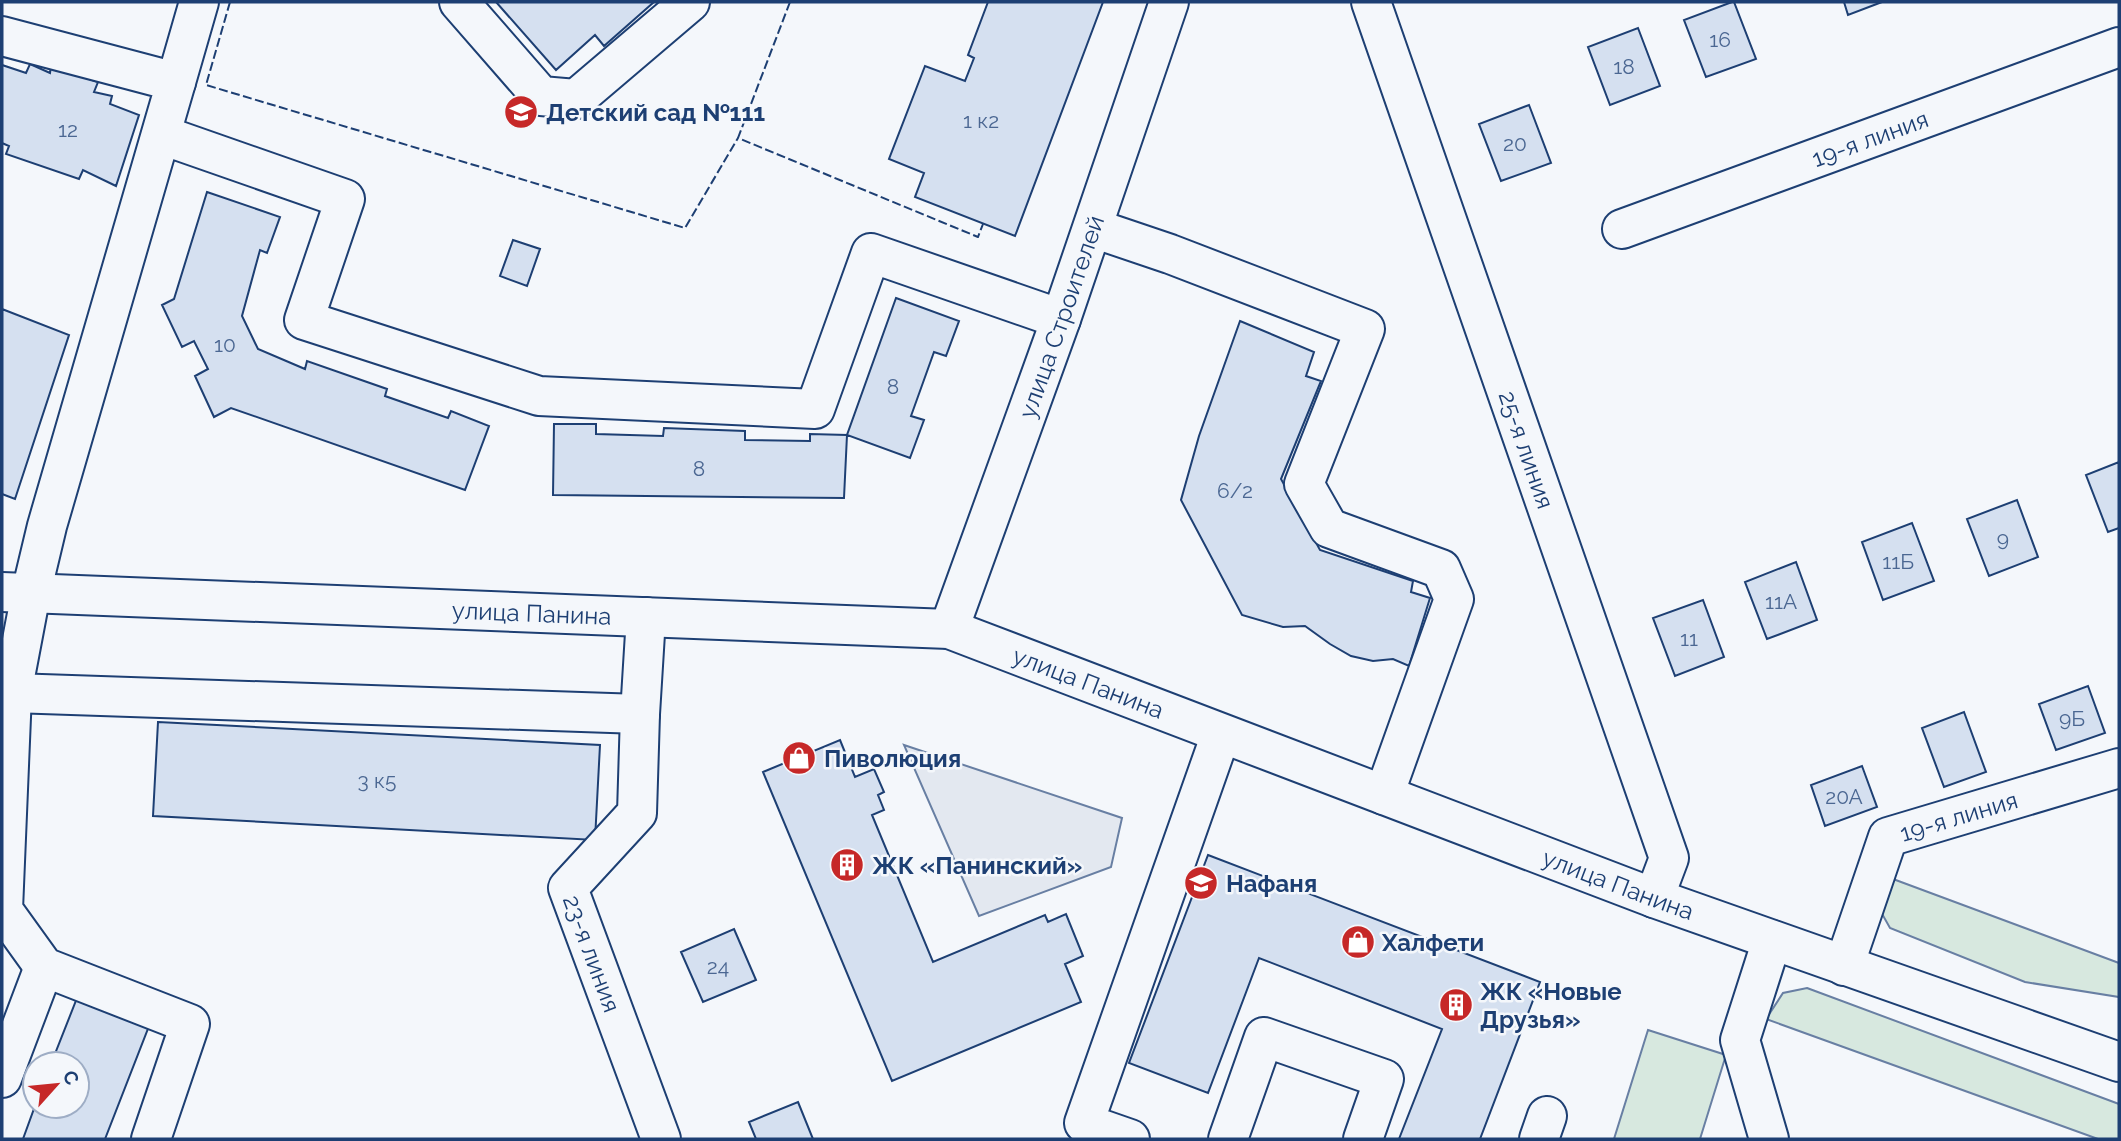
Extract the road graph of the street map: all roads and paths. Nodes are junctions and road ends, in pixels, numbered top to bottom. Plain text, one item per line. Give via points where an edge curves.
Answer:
1 (199, 2) edge
2 (459, 2) edge
3 (690, 2) edge
4 (1169, 2) edge
5 (1371, 2) edge
6 (2, 36) edge
7 (2119, 47) edge
8 (176, 82) junction
9 (162, 135) junction
10 (1093, 228) junction
11 (1622, 229) dead end
12 (1061, 319) junction
13 (16, 592) edge
14 (646, 617) junction
15 (949, 629) junction
16 (12, 692) junction
17 (639, 715) junction
18 (1221, 734) junction
19 (2119, 768) edge
20 (1384, 795) junction
21 (1654, 898) junction
22 (1772, 940) junction
23 (1844, 966) junction
24 (44, 967) junction
25 (2119, 1062) edge
26 (2, 1078) edge
27 (151, 1139) edge
28 (661, 1139) edge
29 (1130, 1139) edge
30 (1228, 1139) edge
31 (1363, 1139) edge
32 (1769, 1139) edge

1 - 8 street
2 - 3 street via 541,96 576,99
4 - 10 street, улица Строителей
5 - 21 street, 25-я линия via 1670,858
6 - 8 street
7 - 11 street, 19-я линия
8 - 9 street
9 - 12 street via 345,199 304,320 539,396 815,409 871,253
9 - 13 street via 47,526
10 - 12 street, улица Строителей
10 - 20 street via 1365,329 1304,484 1329,528 1441,569 1454,599
12 - 15 street, улица Строителей
13 - 14 street, улица Панина
13 - 16 street
14 - 15 street, улица Панина
14 - 17 street, 23-я линия
15 - 18 street, улица Панина
16 - 17 street
16 - 24 street via 3,910
17 - 28 street, 23-я линия via 637,813 568,888
18 - 20 street, улица Панина
18 - 29 street via 1084,1124
19 - 23 street, 19-я линия via 1888,837
20 - 21 street, улица Панина
21 - 22 street, улица Панина
22 - 23 street, улица Панина
22 - 32 street via 1740,1040
23 - 25 street, улица Панина
24 - 26 street
24 - 27 street via 190,1024
30 - 31 street via 1264,1037 1384,1079

